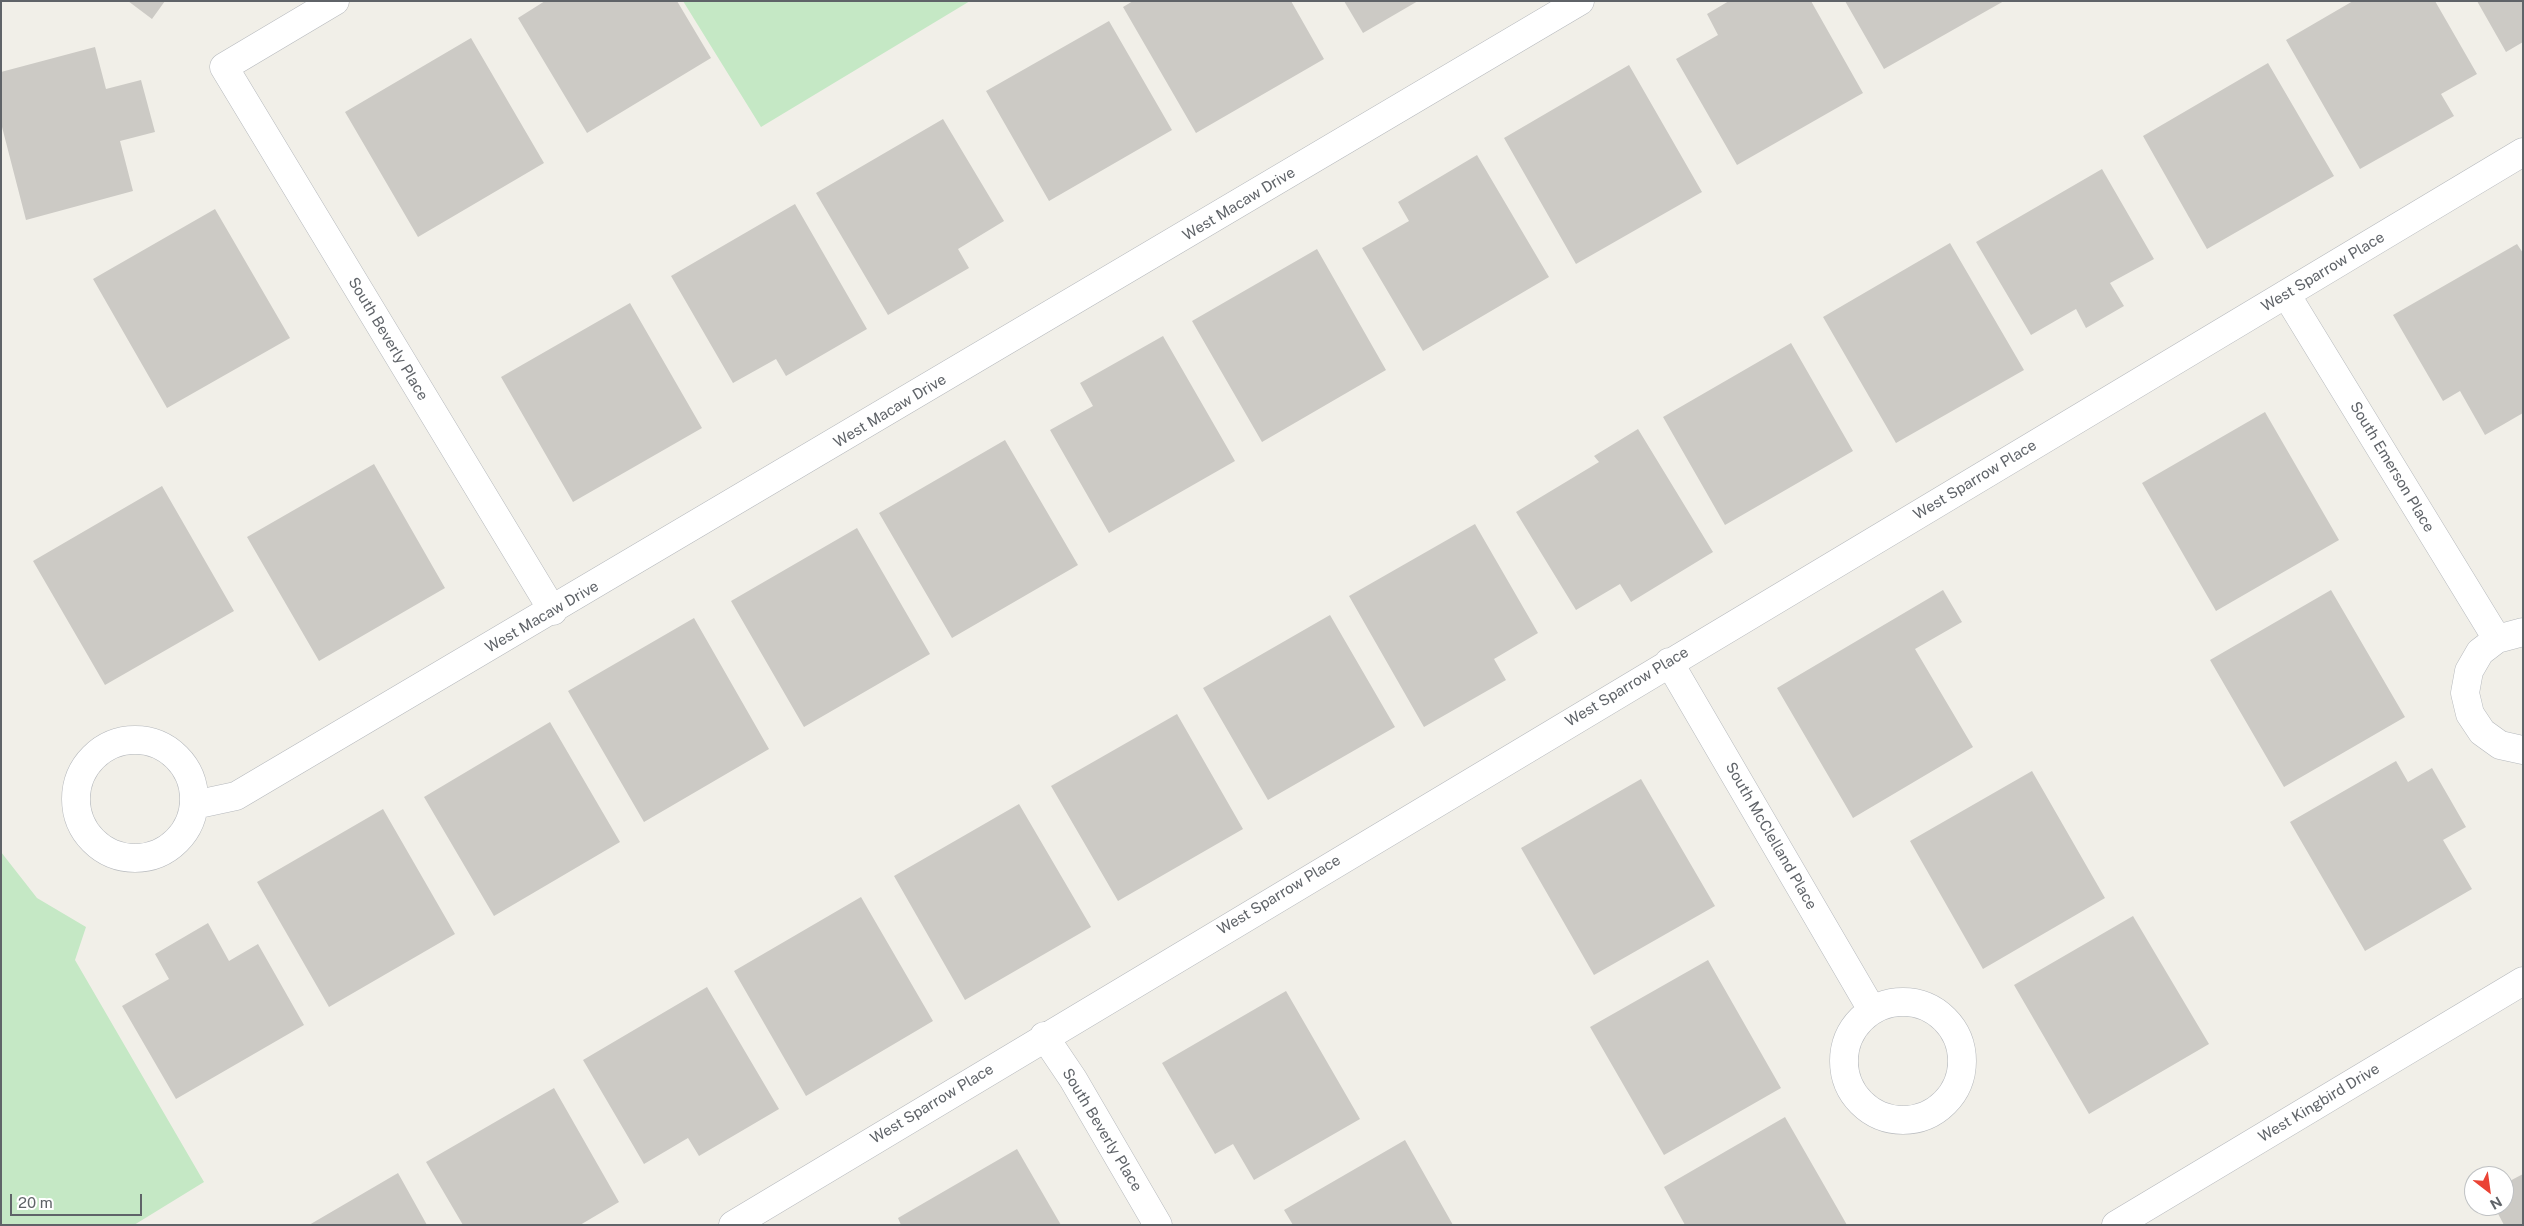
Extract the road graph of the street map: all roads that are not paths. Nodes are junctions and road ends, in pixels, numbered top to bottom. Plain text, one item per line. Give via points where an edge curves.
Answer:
1 (335, 1) edge
2 (1580, 1) edge
3 (2523, 152) edge
4 (2286, 294) junction
5 (553, 611) junction
6 (2523, 632) edge
7 (2497, 639) junction
8 (1669, 662) junction
9 (2523, 750) edge
10 (194, 804) junction
11 (2523, 981) edge
12 (1872, 1010) junction
13 (1044, 1036) junction
14 (732, 1225) edge
15 (1158, 1225) edge
16 (2116, 1225) edge

1 - 5 street, South Beverly Place via 224,67
2 - 5 street, West Macaw Drive
3 - 4 street, West Sparrow Place
4 - 7 street, South Emerson Place
4 - 8 street, West Sparrow Place
5 - 10 street, West Macaw Drive via 236,796
6 - 7 street
7 - 9 street via 2480,652 2469,671 2465,693 2470,714 2482,732 2500,745
8 - 12 street, South McClelland Place
8 - 13 street, West Sparrow Place
10 - 10 street via 188,772 174,754 155,743 134,740 112,744 94,757 81,774 76,795 78,817 88,836 105,850 125,858 147,857 168,848 183,834
11 - 16 street, West Kingbird Drive
12 - 12 street via 1856,1025 1846,1044 1844,1066 1849,1087 1863,1104 1881,1116 1910,1119 1924,1116 1943,1105 1956,1087 1962,1067 1960,1045 1951,1025 1934,1011 1914,1003 1892,1002
13 - 14 street, West Sparrow Place
13 - 15 street, South Beverly Place via 1073,1079

